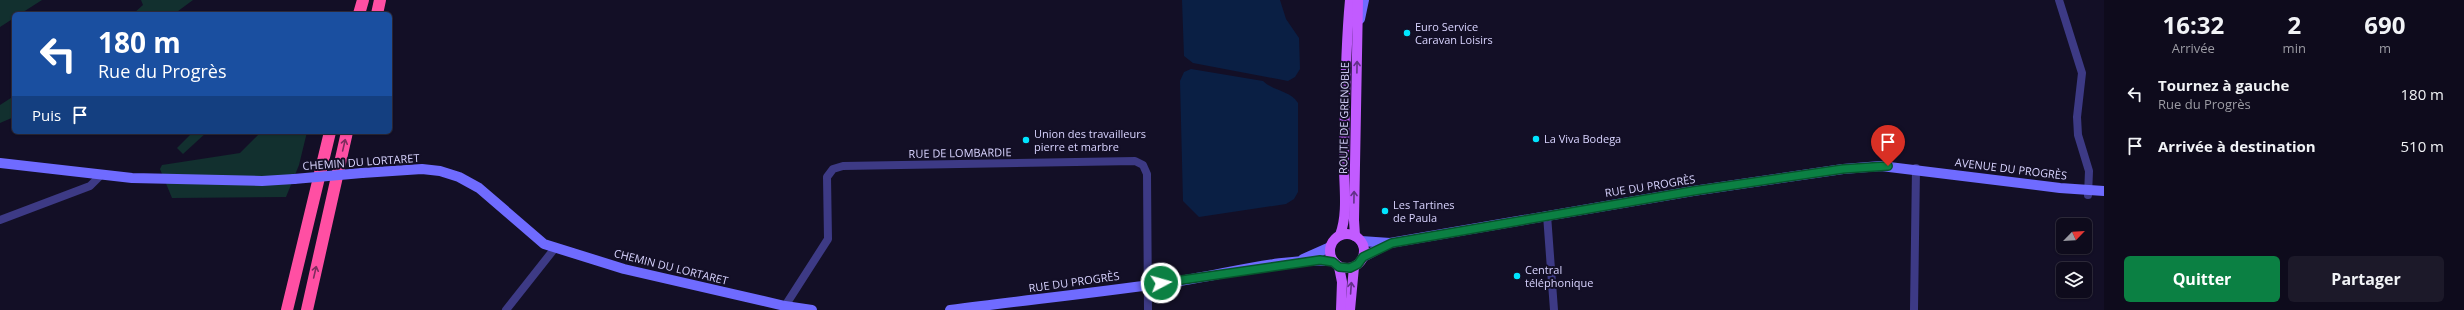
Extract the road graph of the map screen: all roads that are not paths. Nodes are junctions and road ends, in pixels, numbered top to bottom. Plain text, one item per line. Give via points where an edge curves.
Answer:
1 (363, 0) edge
2 (380, 0) edge
3 (1350, 0) edge
4 (1358, 0) edge
5 (1364, 0) edge
6 (2059, 0) edge
7 (360, 12) edge
8 (377, 12) edge
9 (1358, 26) junction
10 (330, 134) edge
11 (347, 134) edge
12 (0, 163) edge
13 (1916, 168) junction
14 (101, 175) junction
15 (2104, 191) edge
16 (2088, 192) junction
17 (1547, 215) junction
18 (0, 220) edge
19 (1340, 235) junction
20 (1358, 239) junction
21 (1390, 243) junction
22 (1330, 247) junction
23 (554, 248) junction
24 (1363, 257) junction
25 (1295, 262) junction
26 (1336, 264) junction
27 (1354, 267) junction
28 (1148, 284) junction
29 (785, 308) edge
30 (287, 310) edge
31 (306, 310) edge
32 (506, 310) edge
33 (812, 310) edge
34 (950, 310) edge
35 (1148, 310) edge
36 (1341, 310) edge
37 (1350, 310) edge
38 (1554, 310) edge
39 (1914, 310) edge

1 - 7 highway
2 - 8 highway
3 - 19 main road, ROUTE DE GRENOBLE via 1344,223
4 - 9 main road, ROUTE DE GRENOBLE
5 - 9 main road
6 - 16 street via 2082,72 2077,117 2078,136 2089,171
20 -> 9 main road, ROUTE DE GRENOBLE via 1354,220
10 - 30 highway
31 -> 11 highway
12 - 14 main road, CHEMIN DU LORTARET
13 - 16 main road, AVENUE DU PROGRÈS
13 - 17 main road, RUE DU PROGRÈS via 1881,166 1843,169
13 - 39 street
14 - 18 street via 90,186
14 - 23 main road, CHEMIN DU LORTARET, bridge via 262,181 422,169 440,171 459,177 479,188 533,236
15 - 16 main road, AVENUE DU PROGRÈS
17 - 21 main road, RUE DU PROGRÈS
17 - 38 street
19 - 20 main road
19 - 22 main road
20 - 21 main road, RUE DU PROGRÈS
20 - 24 main road via 1363,246
21 - 24 main road, RUE DU PROGRÈS
22 - 25 main road, RUE DU PROGRÈS
22 - 26 main road
23 - 29 main road, CHEMIN DU LORTARET via 624,269
23 - 32 street
24 - 27 main road
25 - 26 main road, RUE DU PROGRÈS via 1320,260
25 - 28 main road, RUE DU PROGRÈS
26 - 27 main road
26 - 36 main road via 1342,282
37 -> 27 main road
28 - 29 street, RUE DE LOMBARDIE via 1147,174 1143,165 1135,161 843,166 833,169 827,177 828,239
28 - 34 main road, RUE DU PROGRÈS
28 - 35 street, RUE DE LOMBARDIE
29 - 33 main road, CHEMIN DU LORTARET

